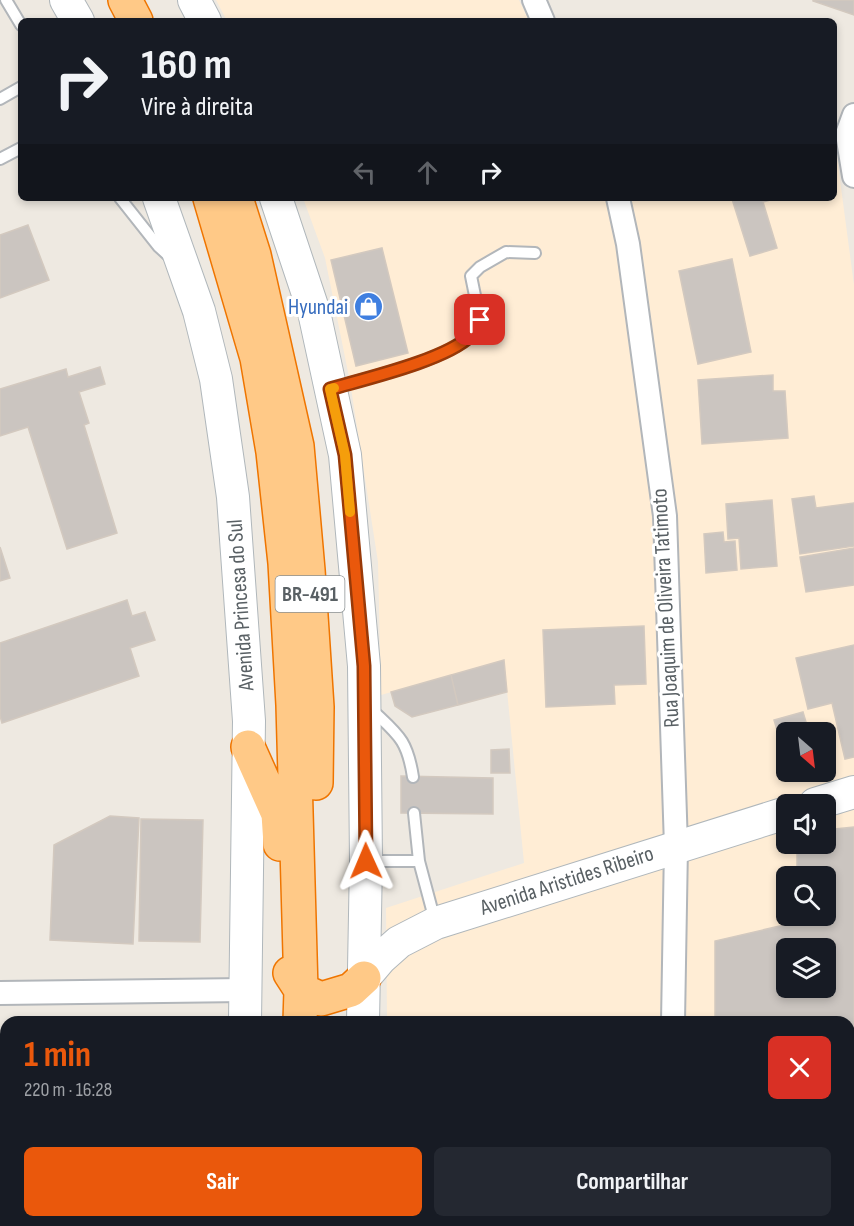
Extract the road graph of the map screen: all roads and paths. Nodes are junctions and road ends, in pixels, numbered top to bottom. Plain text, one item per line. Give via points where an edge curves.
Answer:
1 (6, 0) edge
2 (66, 0) edge
3 (125, 0) edge
4 (148, 0) edge
5 (194, 0) edge
6 (534, 0) edge
7 (76, 18) edge
8 (134, 18) edge
9 (157, 18) edge
10 (203, 18) edge
11 (542, 18) edge
12 (18, 20) edge
13 (18, 89) edge
14 (0, 99) edge
15 (854, 115) edge
16 (18, 150) edge
17 (0, 159) edge
18 (854, 176) edge
19 (122, 201) edge
20 (160, 201) edge
21 (211, 201) edge
22 (237, 201) edge
23 (277, 201) edge
24 (619, 201) edge
25 (535, 253) dead end
26 (185, 270) junction
27 (330, 389) junction
28 (364, 701) junction
29 (248, 747) junction
30 (413, 777) dead end
31 (854, 792) edge
32 (836, 798) edge
33 (414, 813) dead end
34 (776, 816) edge
35 (676, 846) junction
36 (366, 861) junction
37 (419, 861) junction
38 (436, 922) junction
39 (364, 978) junction
40 (245, 990) junction
41 (0, 993) edge
42 (311, 1008) edge
43 (245, 1016) edge
44 (363, 1016) edge
45 (673, 1016) edge

1 - 12 lane
2 - 7 main road
3 - 8 highway
4 - 9 highway
5 - 10 main road
6 - 11 street
13 - 14 lane
15 - 18 street via 847,134
16 - 17 lane
19 - 26 lane via 158,246
20 - 26 main road, Avenida Princesa do Sul
21 - 42 highway, BR-491 via 257,358 274,463 285,563
22 - 42 highway, BR-491 via 254,255 297,446 317,707
23 - 27 main road via 314,312
24 - 35 street, Rua Joaquim de Oliveira Tatimoto via 665,516
25 - 27 lane via 506,252 471,276 480,320 470,336 436,355
26 - 29 main road, Avenida Princesa do Sul via 216,379 225,433 239,570
27 - 28 main road via 345,455
28 - 30 lane via 401,738
28 - 36 main road
29 - 40 main road, Avenida Princesa do Sul
29 - 42 highway via 278,814 285,955
31 - 32 main road
33 - 37 lane
34 - 35 main road, Avenida Aristides Ribeiro
35 - 38 main road, Avenida Aristides Ribeiro
35 - 45 street, Rua Joaquim de Oliveira Tatimoto
36 - 37 lane
36 - 39 main road
37 - 38 lane
38 - 39 main road, Avenida Aristides Ribeiro via 399,942
39 - 42 highway via 351,990
39 - 44 main road
40 - 41 street
40 - 43 main road, Avenida Princesa do Sul

